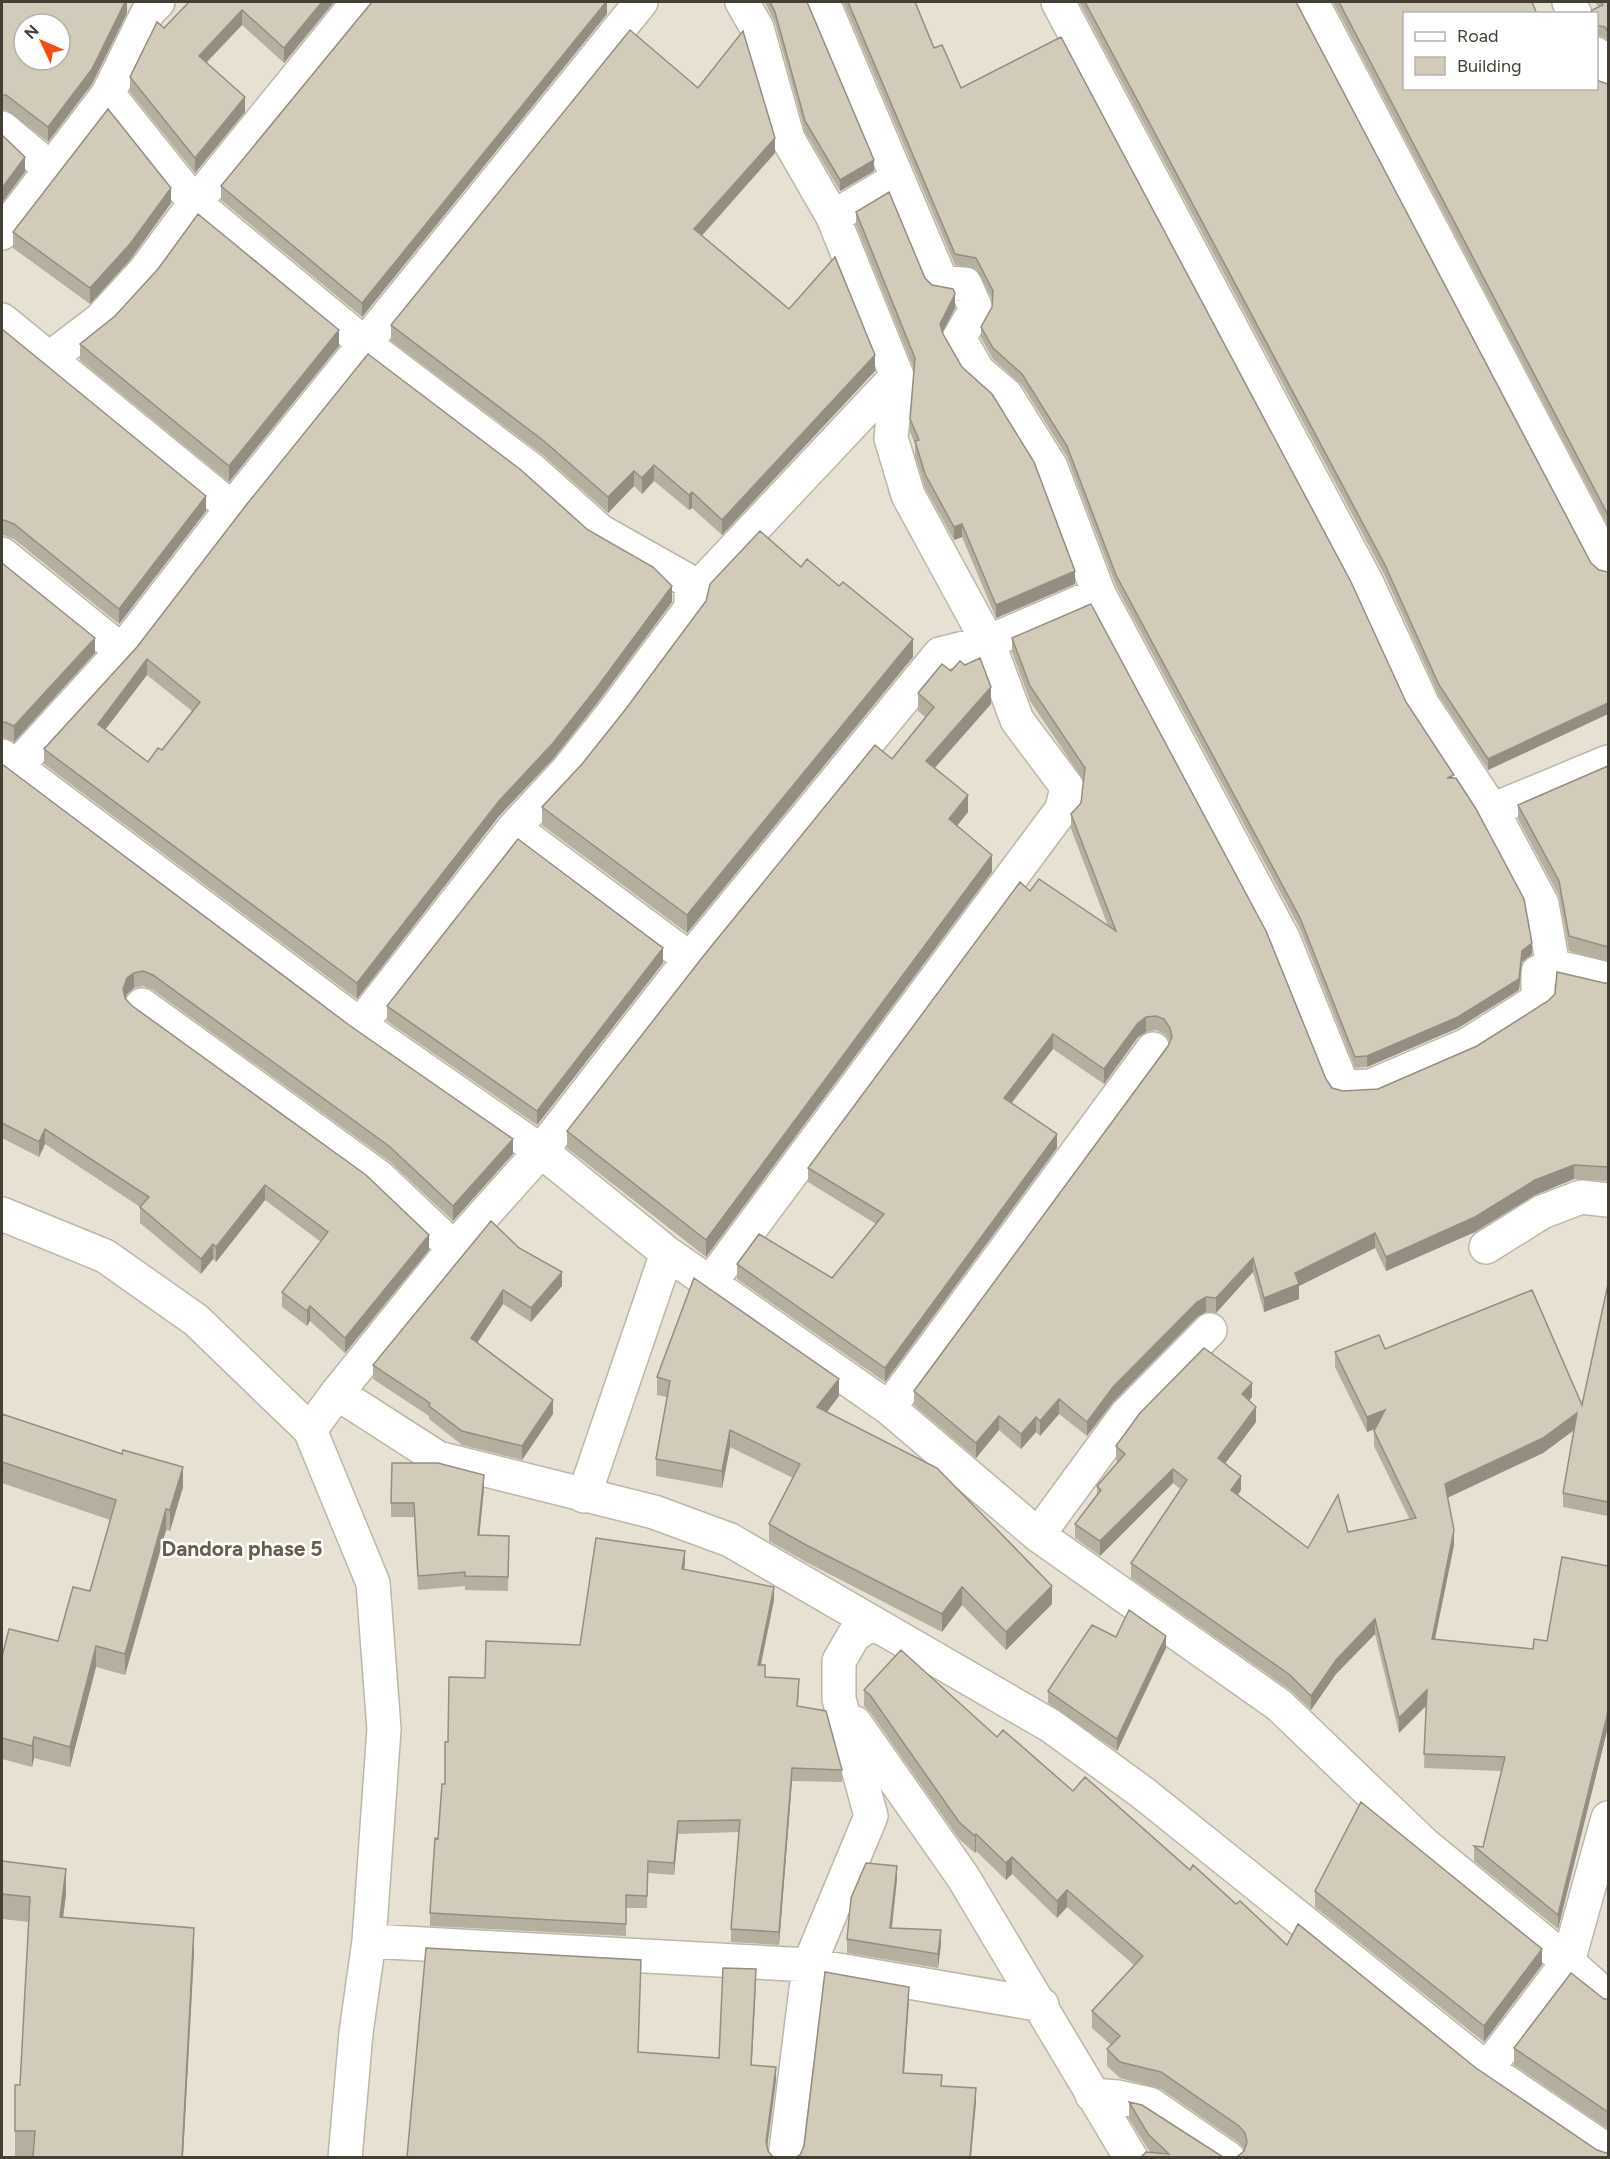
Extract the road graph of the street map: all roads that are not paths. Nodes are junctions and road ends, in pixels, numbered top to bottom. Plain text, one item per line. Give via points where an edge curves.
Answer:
1 (358, 2) edge
2 (641, 2) edge
3 (742, 2) edge
4 (823, 2) edge
5 (1058, 2) edge
6 (1312, 2) edge
7 (147, 5) edge
8 (1598, 58) edge
9 (1608, 76) edge
10 (108, 94) junction
11 (2, 128) edge
12 (52, 170) junction
13 (897, 179) junction
14 (195, 203) junction
15 (833, 218) junction
16 (2, 233) edge
17 (2, 320) edge
18 (365, 344) junction
19 (50, 358) junction
20 (897, 376) junction
21 (232, 508) junction
22 (2, 554) edge
23 (1608, 565) edge
24 (699, 587) junction
25 (1099, 594) junction
26 (988, 642) junction
27 (122, 651) junction
28 (9, 761) edge
29 (1608, 762) edge
30 (1492, 810) junction
31 (514, 828) junction
32 (690, 959) junction
33 (1553, 966) junction
34 (1608, 978) edge
35 (142, 1005) dead end
36 (360, 1025) junction
37 (1152, 1049) dead end
38 (541, 1151) junction
39 (1608, 1200) edge
40 (2, 1214) edge
41 (1486, 1247) dead end
42 (454, 1248) junction
43 (667, 1253) junction
44 (710, 1283) junction
45 (1210, 1330) dead end
46 (337, 1393) junction
47 (889, 1408) junction
48 (310, 1430) junction
49 (584, 1497) junction
50 (1038, 1535) junction
51 (873, 1623) junction
52 (839, 1699) junction
53 (1608, 1818) edge
54 (369, 1941) junction
55 (1568, 1962) junction
56 (810, 1965) junction
57 (1608, 1998) edge
58 (1042, 2005) junction
59 (1488, 2069) junction
60 (1092, 2095) junction
61 (1608, 2151) edge
62 (345, 2157) edge
63 (785, 2157) edge
64 (1131, 2157) edge
65 (1228, 2157) edge

1 - 14 street
2 - 18 street
3 - 15 street via 757,28 788,139
4 - 13 street
5 - 30 street via 1368,585 1423,705
6 - 23 street
7 - 10 street
8 - 9 street
10 - 12 street
10 - 14 street
11 - 12 street
12 - 16 street
13 - 15 street
13 - 25 street via 942,283 965,284 976,309 959,338 978,371 1006,395 1051,467
14 - 18 street
14 - 19 street via 144,272 101,319
15 - 20 street
17 - 19 street
18 - 21 street
18 - 24 street via 533,471 600,531
19 - 21 street
20 - 24 street
20 - 26 street via 891,438 909,495
21 - 27 street
22 - 27 street
24 - 31 street via 691,595 691,608 610,717
25 - 26 street
25 - 33 street via 1283,938 1343,1087 1371,1086 1467,1045 1538,1000 1538,972
26 - 32 street via 940,654
26 - 44 street via 1017,720 1067,787 1062,809
27 - 28 street
28 - 36 street
29 - 30 street
30 - 33 street via 1542,904
31 - 32 street
31 - 36 street
32 - 38 street
33 - 34 street
35 - 42 street via 378,1176
36 - 38 street
37 - 47 street
38 - 42 street
38 - 43 street
39 - 41 street via 1581,1197 1542,1212
40 - 48 street via 105,1256 196,1320
42 - 46 street
43 - 44 street
43 - 49 street
44 - 47 street
45 - 50 street via 1126,1415
46 - 48 street
46 - 49 street via 438,1458
47 - 50 street
48 - 54 street via 373,1583 384,1729
49 - 51 street via 654,1512 730,1540
50 - 55 street via 1279,1705 1424,1844
51 - 52 street via 855,1635 839,1661
51 - 59 street via 1051,1726 1143,1793
52 - 56 street via 871,1816
52 - 58 street via 963,1877
53 - 55 street
54 - 56 street
54 - 62 street
55 - 57 street
55 - 59 street
56 - 58 street
56 - 63 street
58 - 60 street
59 - 61 street
60 - 64 street
60 - 65 street via 1150,2104

